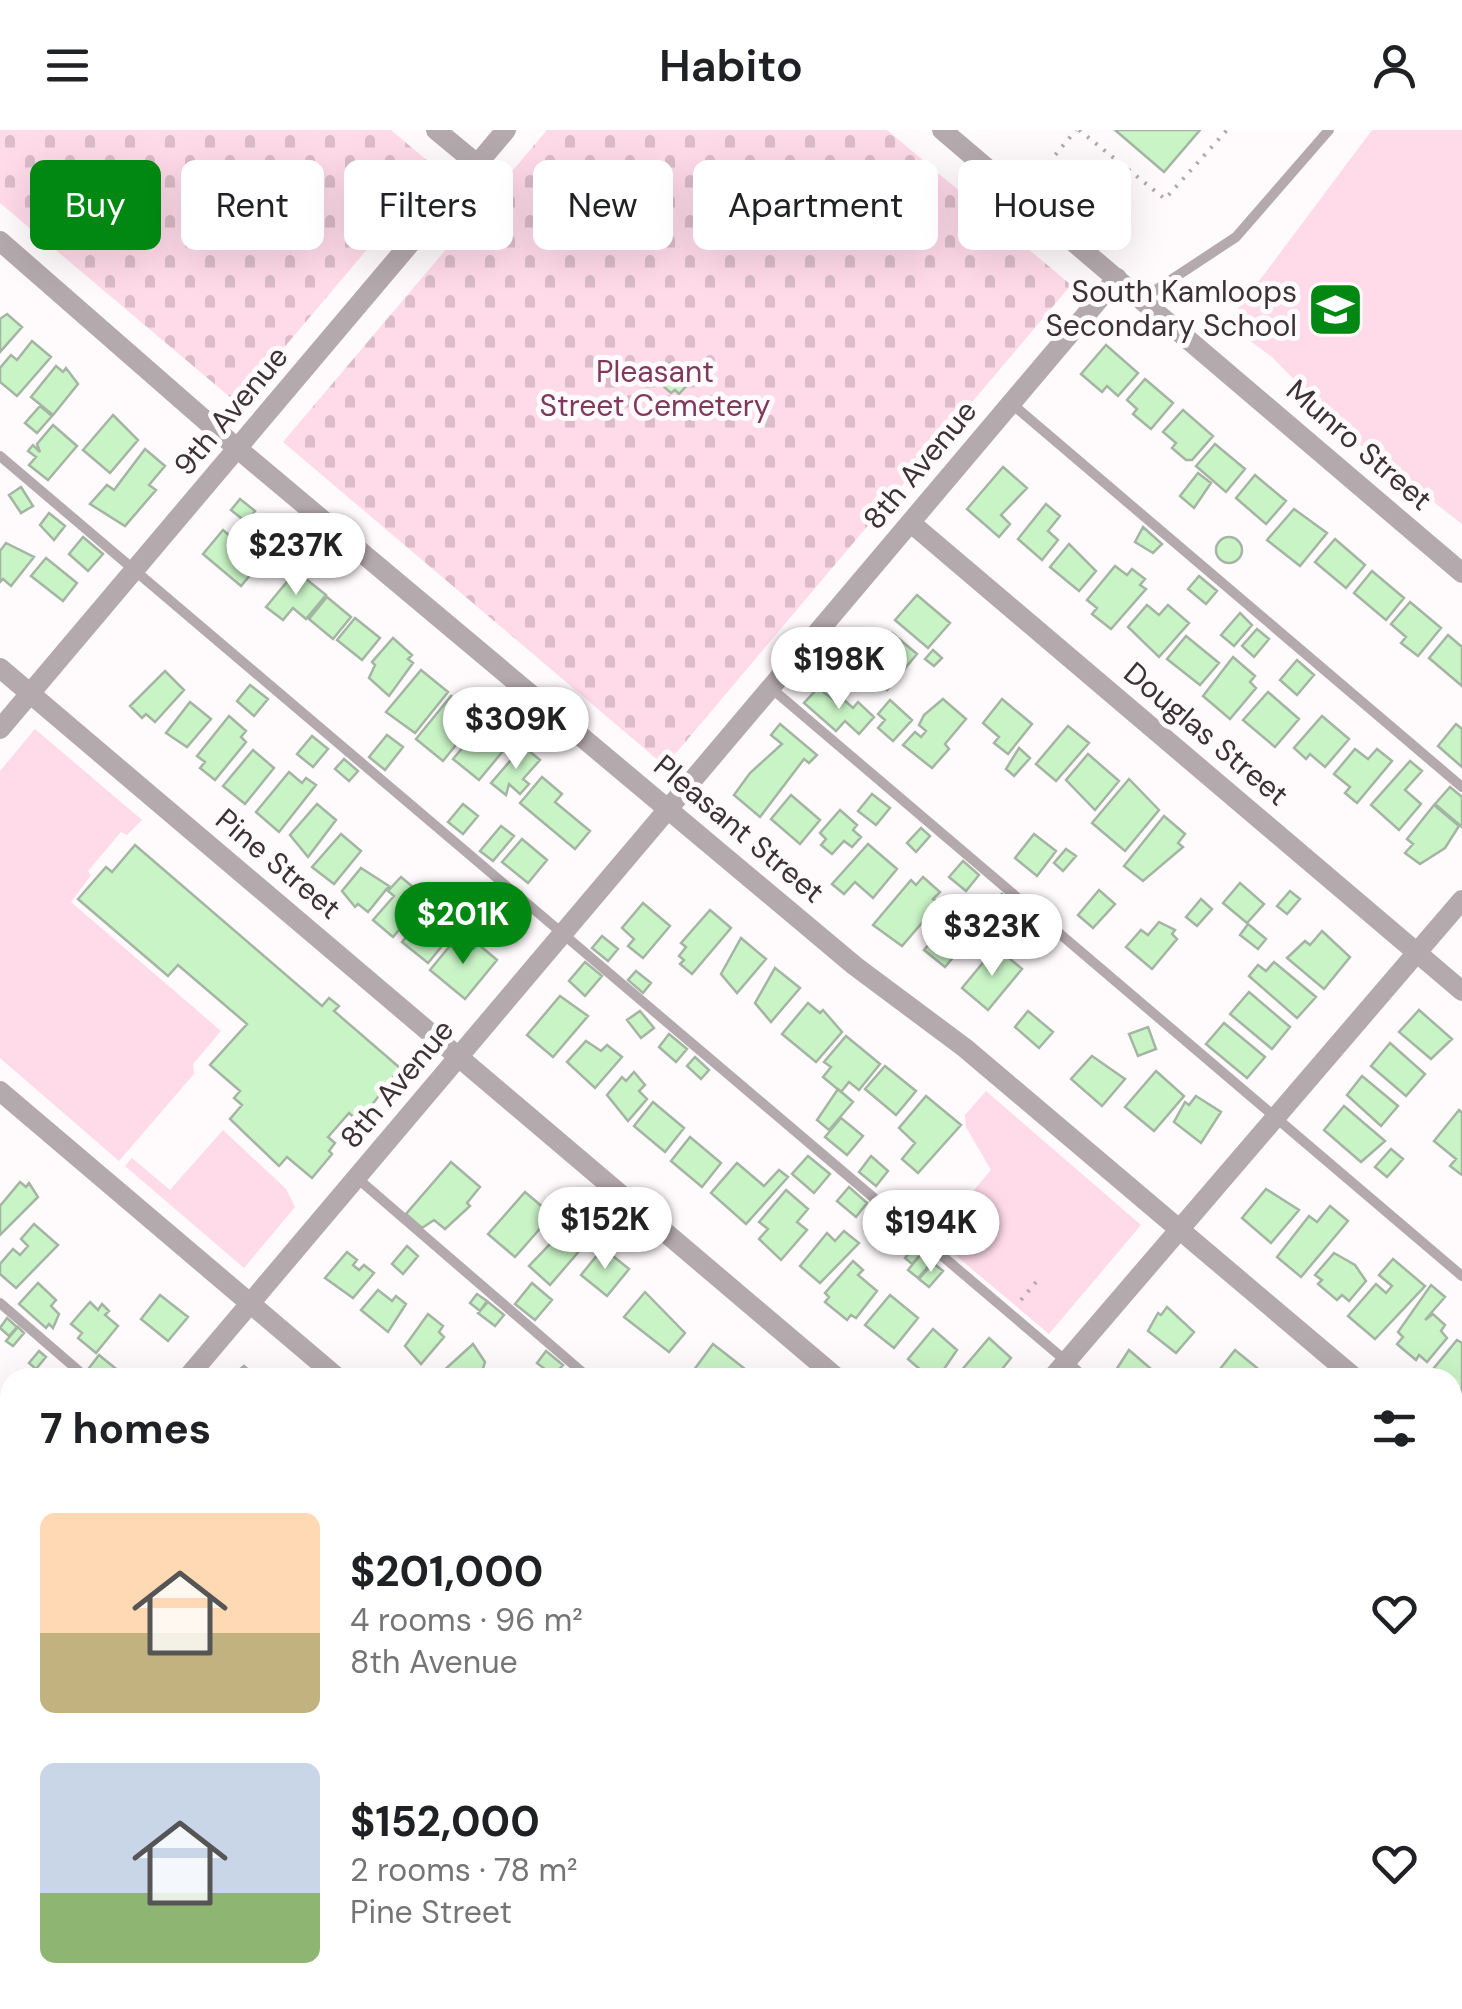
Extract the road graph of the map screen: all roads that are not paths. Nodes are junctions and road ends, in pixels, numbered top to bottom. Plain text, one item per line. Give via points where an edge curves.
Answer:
1 (436, 130) edge
2 (506, 130) edge
3 (942, 130) edge
4 (1330, 130) edge
5 (472, 160) edge
6 (480, 160) edge
7 (0, 242) edge
8 (405, 250) edge
9 (1117, 278) junction
10 (1142, 299) junction
11 (1012, 404) junction
12 (238, 448) junction
13 (0, 456) edge
14 (911, 523) junction
15 (135, 571) junction
16 (1462, 573) edge
17 (0, 668) edge
18 (771, 688) junction
19 (29, 694) junction
20 (0, 729) edge
21 (1462, 787) edge
22 (669, 809) junction
23 (1462, 900) edge
24 (563, 935) junction
25 (1417, 953) junction
26 (1462, 991) edge
27 (460, 1057) junction
28 (0, 1091) edge
29 (1276, 1118) junction
30 (357, 1178) junction
31 (1176, 1228) junction
32 (1462, 1276) edge
33 (0, 1303) edge
34 (250, 1304) junction
35 (1066, 1360) junction
36 (76, 1368) edge
37 (196, 1368) edge
38 (326, 1368) edge
39 (577, 1368) edge
40 (825, 1368) edge
41 (1060, 1368) edge
42 (1075, 1368) edge
43 (1343, 1368) edge

1 - 5 street
2 - 6 street, 9th Avenue
3 - 9 street, Munro Street
4 - 10 lane via 1236,237
7 - 12 street, Pleasant Street
8 - 12 street, 9th Avenue
9 - 10 street, Munro Street
9 - 11 street, 8th Avenue
10 - 16 street, Munro Street
11 - 14 street, 8th Avenue
11 - 21 lane
12 - 15 street, 9th Avenue
12 - 22 street, Pleasant Street
13 - 15 lane
14 - 18 street, 8th Avenue
14 - 25 street, Douglas Street
15 - 19 street, 9th Avenue
15 - 24 lane
17 - 19 street, Pine Street
18 - 22 street, 8th Avenue
18 - 29 lane
19 - 20 street, 9th Avenue
19 - 27 street, Pine Street
22 - 24 street, 8th Avenue
22 - 31 street, Pleasant Street
23 - 25 street
24 - 27 street, 8th Avenue
24 - 35 lane
25 - 26 street, Douglas Street
25 - 29 street
27 - 30 street, 8th Avenue
27 - 40 street, Pine Street
28 - 34 street
29 - 31 street
29 - 32 lane
30 - 34 street, 8th Avenue
30 - 39 lane
31 - 35 street
31 - 43 street, Pleasant Street
33 - 36 lane
34 - 37 street, 8th Avenue
34 - 38 street
35 - 41 street
35 - 42 lane

